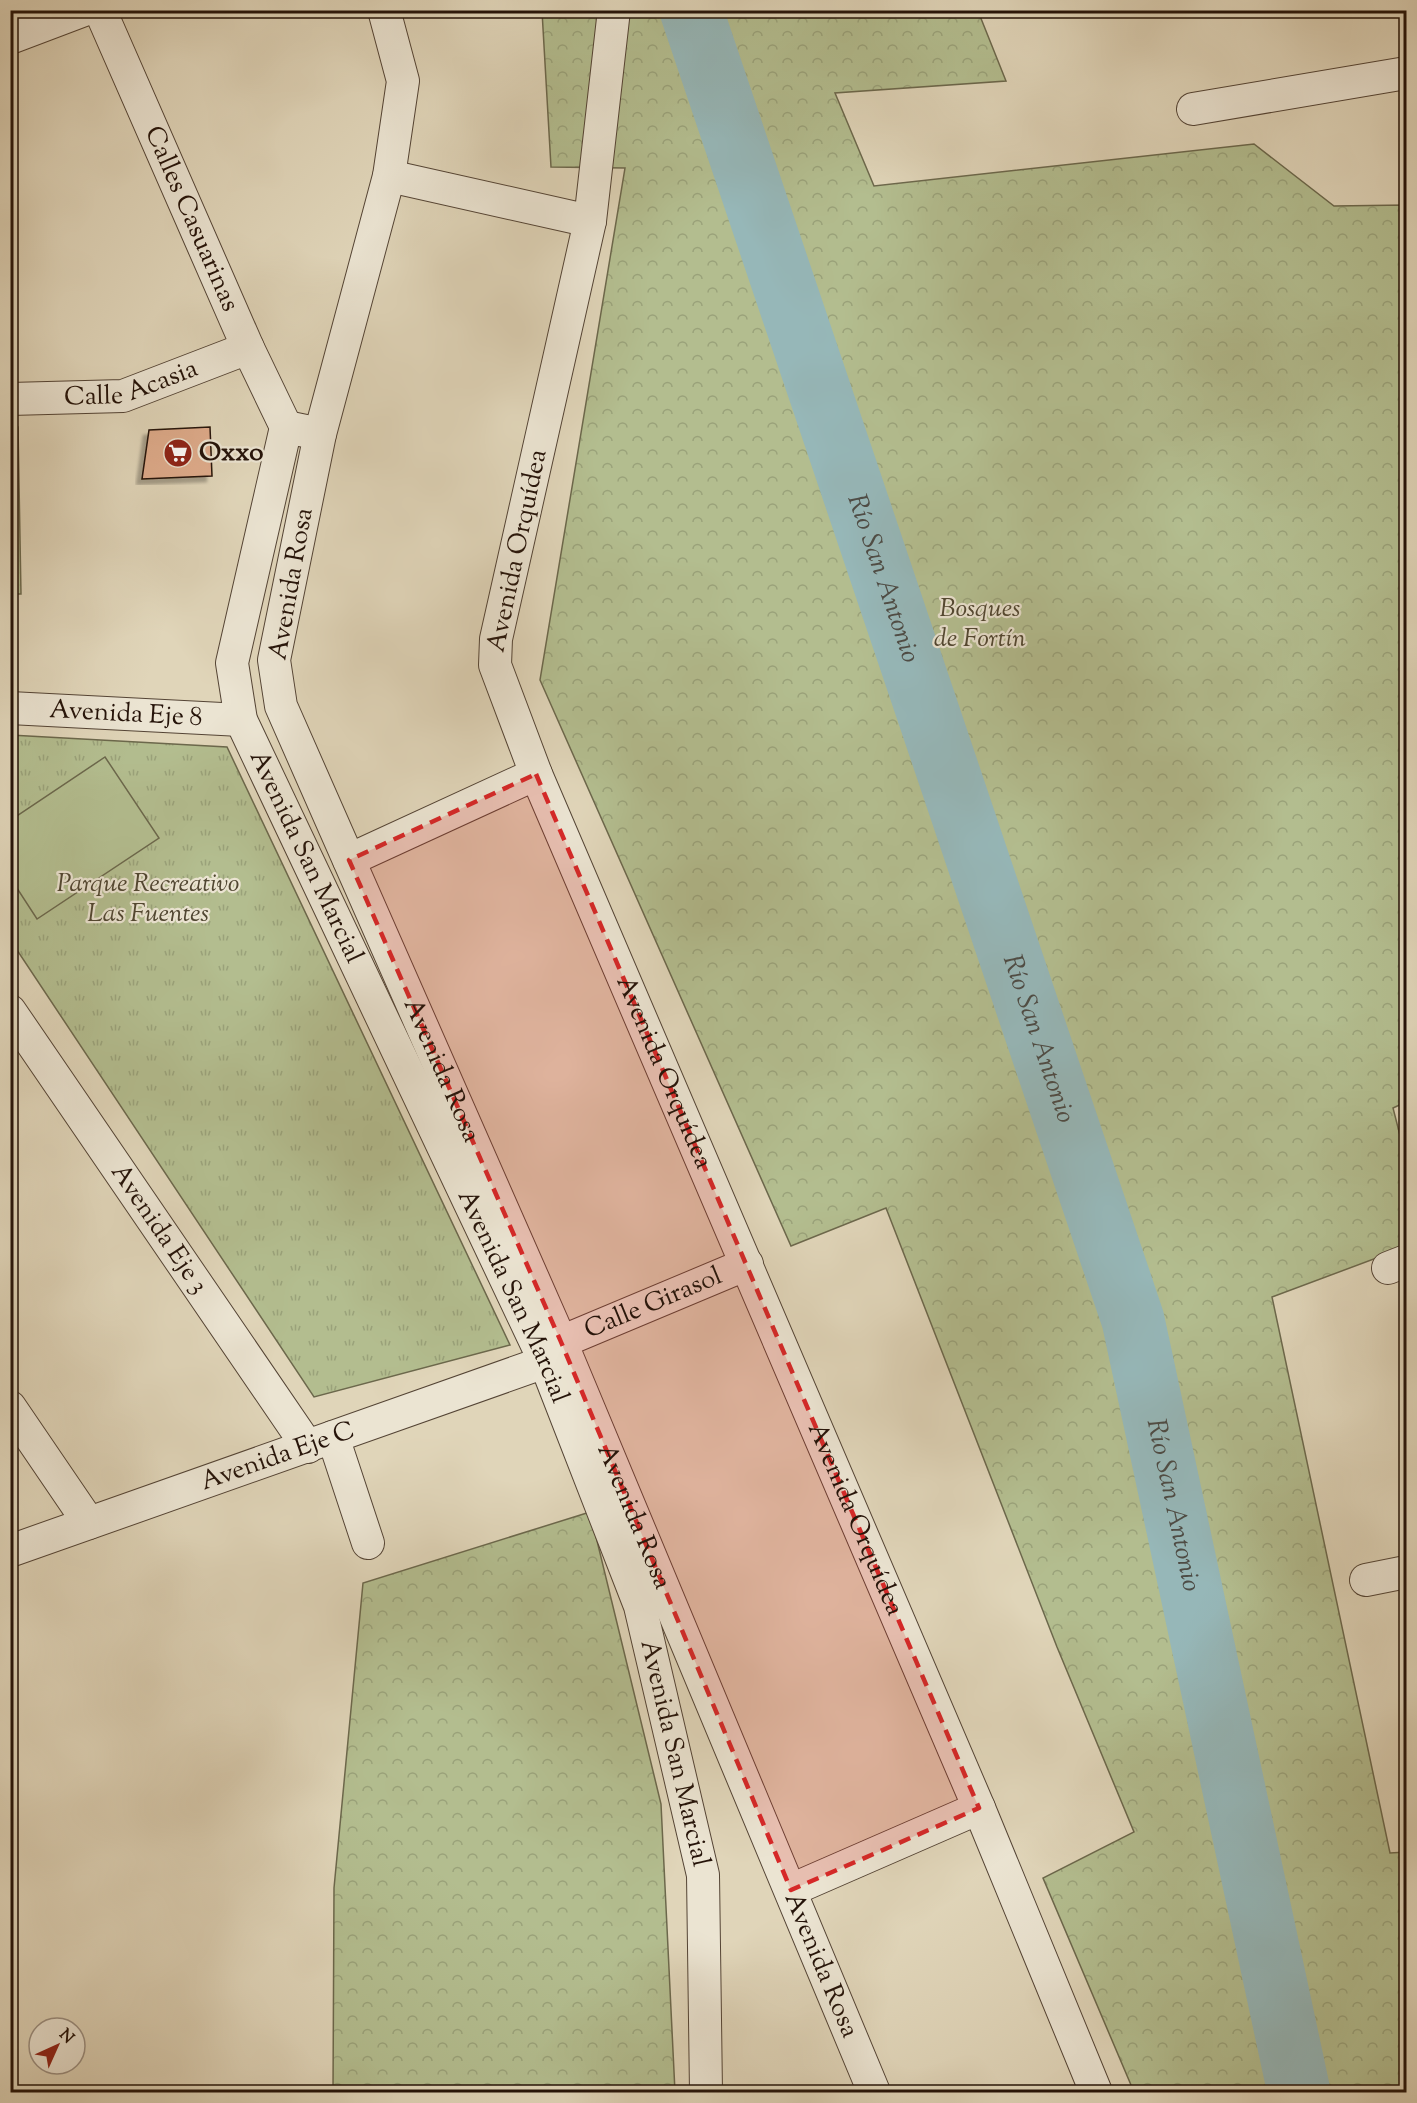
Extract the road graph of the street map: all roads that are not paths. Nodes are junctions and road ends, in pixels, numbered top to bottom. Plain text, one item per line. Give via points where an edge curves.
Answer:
1 (84, 10) edge
2 (100, 10) edge
3 (384, 10) edge
4 (614, 10) edge
5 (10, 38) edge
6 (1407, 73) edge
7 (1193, 109) dead end
8 (389, 176) junction
9 (590, 221) junction
10 (248, 348) junction
11 (10, 399) edge
12 (286, 426) junction
13 (320, 434) junction
14 (10, 708) edge
15 (241, 720) junction
16 (536, 774) junction
17 (349, 860) junction
18 (10, 1011) edge
19 (747, 1264) junction
20 (553, 1352) junction
21 (10, 1407) edge
22 (320, 1442) junction
23 (89, 1523) junction
24 (368, 1543) dead end
25 (10, 1551) edge
26 (1407, 1572) edge
27 (1366, 1580) dead end
28 (979, 1808) junction
29 (791, 1890) junction
30 (706, 2092) edge
31 (874, 2092) edge
32 (1096, 2092) edge

1 - 5 street
2 - 10 street, Calles Casuarinas
3 - 8 street, Avenida Rosa via 403,81
4 - 9 street, Avenida Orquídea
6 - 7 street
8 - 9 street
8 - 13 street, Avenida Rosa
9 - 16 street, Avenida Orquídea via 496,639 495,665
10 - 11 street, Calle Acasia via 123,396
10 - 12 street, Calles Casuarinas
12 - 13 street
12 - 15 street, Avenida San Marcial via 232,663
13 - 17 street, Avenida Rosa via 274,660 281,706
14 - 15 street, Avenida Eje 8
15 - 20 street, Avenida San Marcial
16 - 17 street
16 - 19 street, Avenida Orquídea
17 - 20 street, Avenida Rosa
18 - 22 street, Avenida Eje 3
19 - 20 street, Calle Girasol
19 - 28 street, Avenida Orquídea
20 - 22 street, Avenida Eje C
20 - 29 street, Avenida Rosa
20 - 30 street, Avenida San Marcial via 640,1606 703,1875
21 - 23 street
22 - 23 street, Avenida Eje C
22 - 24 street, Avenida Eje 3
23 - 25 street, Avenida Eje C
26 - 27 street
28 - 29 street
28 - 32 street, Avenida Orquídea
29 - 31 street, Avenida Rosa

